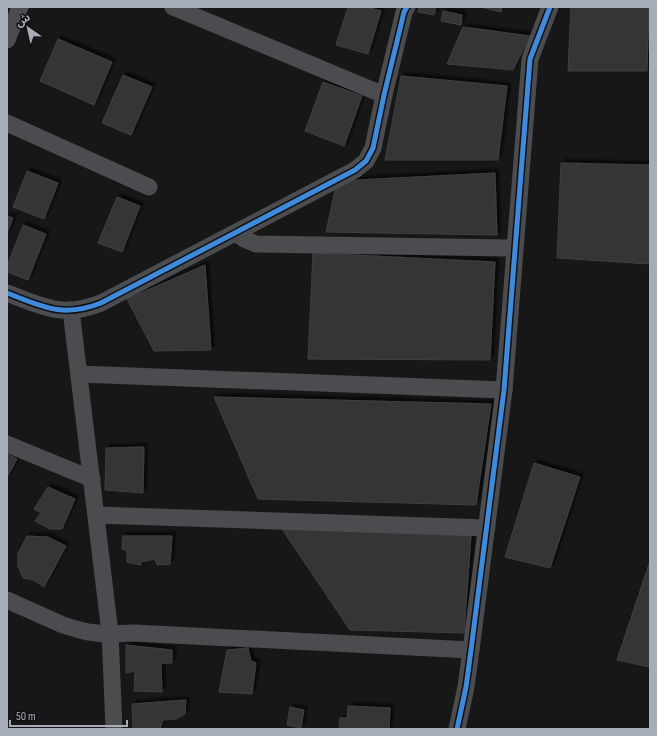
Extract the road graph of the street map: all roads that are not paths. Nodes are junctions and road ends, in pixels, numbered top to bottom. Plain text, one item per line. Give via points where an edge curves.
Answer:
1 (20, 7) edge
2 (172, 7) edge
3 (407, 7) edge
4 (550, 7) edge
5 (7, 40) edge
6 (384, 95) junction
7 (7, 123) edge
8 (150, 187) dead end
9 (236, 232) junction
10 (515, 248) junction
11 (7, 293) edge
12 (71, 310) junction
13 (79, 374) junction
14 (504, 390) junction
15 (7, 444) edge
16 (92, 479) junction
17 (96, 516) junction
18 (487, 528) junction
19 (7, 600) edge
20 (110, 633) junction
21 (471, 650) junction
22 (114, 729) edge
23 (457, 729) edge

1 - 5 street
2 - 6 street
3 - 6 street
4 - 10 street via 530,59
6 - 9 street via 373,148 366,161 355,170
7 - 8 street
9 - 10 street via 256,244
9 - 12 street via 101,303 89,308
10 - 14 street
11 - 12 street via 55,310
12 - 13 street
13 - 14 street
13 - 16 street
14 - 18 street
15 - 16 street
16 - 17 street
17 - 18 street
17 - 20 street
18 - 21 street
19 - 20 street via 63,625 88,632
20 - 21 street
20 - 22 street
21 - 23 street

